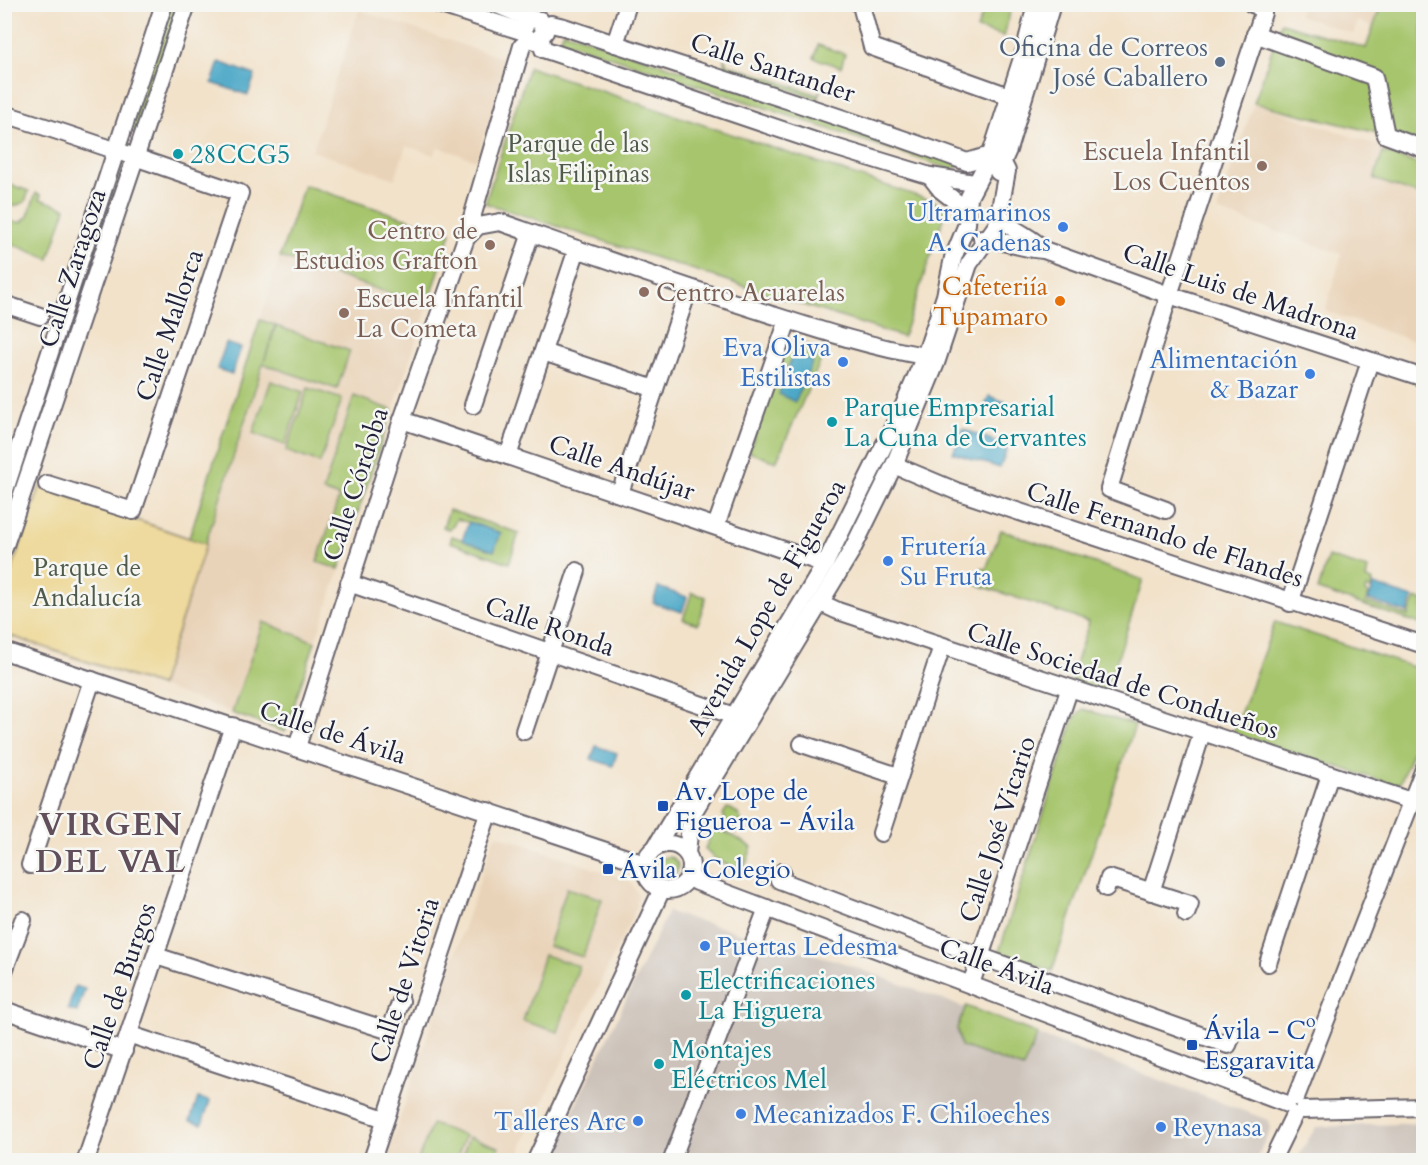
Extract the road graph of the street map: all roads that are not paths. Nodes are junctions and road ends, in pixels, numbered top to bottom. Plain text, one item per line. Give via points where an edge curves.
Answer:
1 (164, 4) edge
2 (187, 4) edge
3 (438, 4) edge
4 (495, 4) edge
5 (628, 4) edge
6 (859, 4) edge
7 (1036, 4) edge
8 (1052, 4) edge
9 (1252, 4) edge
10 (532, 33) junction
11 (1255, 34) junction
12 (615, 44) junction
13 (1009, 96) junction
14 (4, 114) edge
15 (117, 149) junction
16 (1424, 149) edge
17 (135, 157) junction
18 (985, 157) junction
19 (1003, 163) junction
20 (937, 179) junction
21 (967, 191) junction
22 (992, 197) junction
23 (967, 224) junction
24 (990, 229) junction
25 (531, 232) junction
26 (466, 238) junction
27 (1018, 240) junction
28 (577, 249) junction
29 (956, 249) junction
30 (972, 260) junction
31 (689, 288) junction
32 (1169, 295) junction
33 (4, 304) edge
34 (40, 316) dead end
35 (788, 320) junction
36 (543, 352) junction
37 (925, 356) junction
38 (1370, 361) junction
39 (1424, 378) edge
40 (655, 389) junction
41 (473, 405) dead end
42 (402, 420) junction
43 (508, 456) junction
44 (894, 465) junction
45 (47, 484) dead end
46 (4, 493) edge
47 (620, 493) junction
48 (1166, 510) dead end
49 (716, 526) junction
50 (4, 548) edge
51 (825, 564) junction
52 (577, 571) dead end
53 (349, 584) junction
54 (821, 603) junction
55 (1290, 603) junction
56 (1424, 645) edge
57 (942, 646) junction
58 (4, 651) edge
59 (550, 654) junction
60 (92, 680) junction
61 (1069, 690) junction
62 (734, 716) junction
63 (233, 726) junction
64 (524, 731) dead end
65 (1202, 733) junction
66 (802, 744) dead end
67 (297, 747) junction
68 (1424, 769) edge
69 (898, 776) junction
70 (1330, 776) junction
71 (1411, 801) junction
72 (486, 812) junction
73 (881, 833) dead end
74 (655, 848) junction
75 (687, 853) junction
76 (645, 864) junction
77 (30, 865) dead end
78 (782, 872) dead end
79 (689, 876) junction
80 (1106, 888) dead end
81 (662, 889) junction
82 (1151, 892) junction
83 (767, 908) junction
84 (1186, 914) dead end
85 (23, 921) dead end
86 (156, 956) junction
87 (982, 957) junction
88 (1268, 963) dead end
89 (4, 971) edge
90 (971, 984) junction
91 (401, 1001) dead end
92 (4, 1010) edge
93 (131, 1035) junction
94 (1232, 1035) dead end
95 (124, 1051) junction
96 (1295, 1106) junction
97 (1424, 1107) edge
98 (386, 1119) junction
99 (86, 1161) edge
100 (372, 1161) edge
101 (536, 1161) edge
102 (672, 1161) edge
103 (1272, 1161) edge

1 - 15 street, Calle Zaragoza
2 - 17 street, Calle Zaragoza
3 - 10 street, Calle Santander
4 - 10 street, Calle Santander
5 - 12 street
6 - 13 street via 872,46
7 - 13 street, Avenida Lope de Figueroa
8 - 19 street, Avenida Lope de Figueroa
9 - 11 street via 1263,14
10 - 12 street, Calle Santander via 551,24
10 - 20 street, Calle Santander via 543,49
10 - 26 street, Calle Córdoba
11 - 16 street via 1374,78 1386,135
11 - 32 street
12 - 18 street, Calle Santander via 830,112 967,162
13 - 18 street, Avenida Lope de Figueroa
14 - 15 street, Calle Mallorca
15 - 17 street, Calle Mallorca
15 - 46 street, Calle Zaragoza
17 - 45 street, Calle Mallorca via 240,193 133,511
17 - 50 street, Calle Zaragoza
18 - 20 street, Calle Santander via 969,173
18 - 21 street, Avenida Lope de Figueroa
19 - 22 street, Avenida Lope de Figueroa
19 - 24 street, Avenida Lope de Figueroa via 1007,171
20 - 21 street, Calle Santander
20 - 21 street, Calle Santander
21 - 22 street via 985,188
21 - 23 street, Avenida Lope de Figueroa
21 - 29 street, Avenida Lope de Figueroa
22 - 24 street, Avenida Lope de Figueroa
23 - 24 street
23 - 29 street, Avenida Lope de Figueroa
24 - 27 street
24 - 27 street, Calle Luis de Madrona via 1006,241
24 - 30 street, Avenida Lope de Figueroa via 973,245
25 - 26 street via 500,222 478,226
25 - 28 street
25 - 41 street
26 - 42 street, Calle Córdoba
27 - 30 street, Calle Luis de Madrona
27 - 32 street, Calle Luis de Madrona
28 - 31 street
28 - 36 street
29 - 37 street, Avenida Lope de Figueroa
30 - 44 street, Avenida Lope de Figueroa
31 - 35 street
31 - 40 street
32 - 38 street, Calle Luis de Madrona
32 - 48 street via 1109,489
33 - 34 street
35 - 37 street
35 - 49 street
36 - 40 street
36 - 43 street
37 - 51 street, Avenida Lope de Figueroa via 880,457
38 - 39 street, Calle Luis de Madrona
38 - 55 street
40 - 47 street
42 - 43 street, Calle Andújar
42 - 53 street, Calle Córdoba
43 - 47 street, Calle Andújar
44 - 54 street, Avenida Lope de Figueroa
44 - 55 street, Calle Fernando de Flandes via 956,491
47 - 49 street, Calle Andújar
49 - 51 street, Calle Andújar
51 - 62 street, Avenida Lope de Figueroa
52 - 59 street
53 - 59 street, Calle Ronda
53 - 67 street, Calle Córdoba
54 - 57 street, Calle Sociedad de Condueños
54 - 75 street, Avenida Lope de Figueroa via 691,816
55 - 56 street, Calle Fernando de Flandes
57 - 61 street, Calle Sociedad de Condueños
57 - 69 street
58 - 60 street, Calle de Ávila
59 - 62 street, Calle Ronda
59 - 64 street
60 - 63 street, Calle de Ávila
60 - 77 street
61 - 65 street, Calle Sociedad de Condueños
61 - 87 street, Calle José Vicario
62 - 74 street, Avenida Lope de Figueroa
63 - 67 street, Calle de Ávila
63 - 86 street, Calle de Burgos
65 - 70 street, Calle Sociedad de Condueños
65 - 82 street
66 - 69 street
67 - 72 street, Calle de Ávila
68 - 71 street
69 - 73 street
70 - 71 street, Calle Sociedad de Condueños
70 - 88 street
71 - 96 street
72 - 76 street, Calle de Ávila
72 - 98 street, Calle de Vitoria
74 - 75 street via 670,844
74 - 76 street
75 - 79 street
76 - 81 street via 649,879
78 - 87 street, Calle Ávila via 779,880
79 - 81 street via 675,889
79 - 83 street, Calle Ávila
80 - 82 street via 1109,878
81 - 101 street
82 - 84 street via 1190,904
83 - 90 street, Calle Ávila
83 - 102 street
85 - 89 street
86 - 91 street via 390,1031
86 - 93 street, Calle de Burgos
87 - 90 street, Calle José Vicario
87 - 94 street, Calle Ávila via 1228,1045
90 - 96 street, Calle Ávila
92 - 95 street
93 - 95 street, Calle de Burgos
93 - 98 street
95 - 99 street, Calle de Burgos
96 - 97 street, Calle Ávila
96 - 103 street
98 - 100 street, Calle de Vitoria

